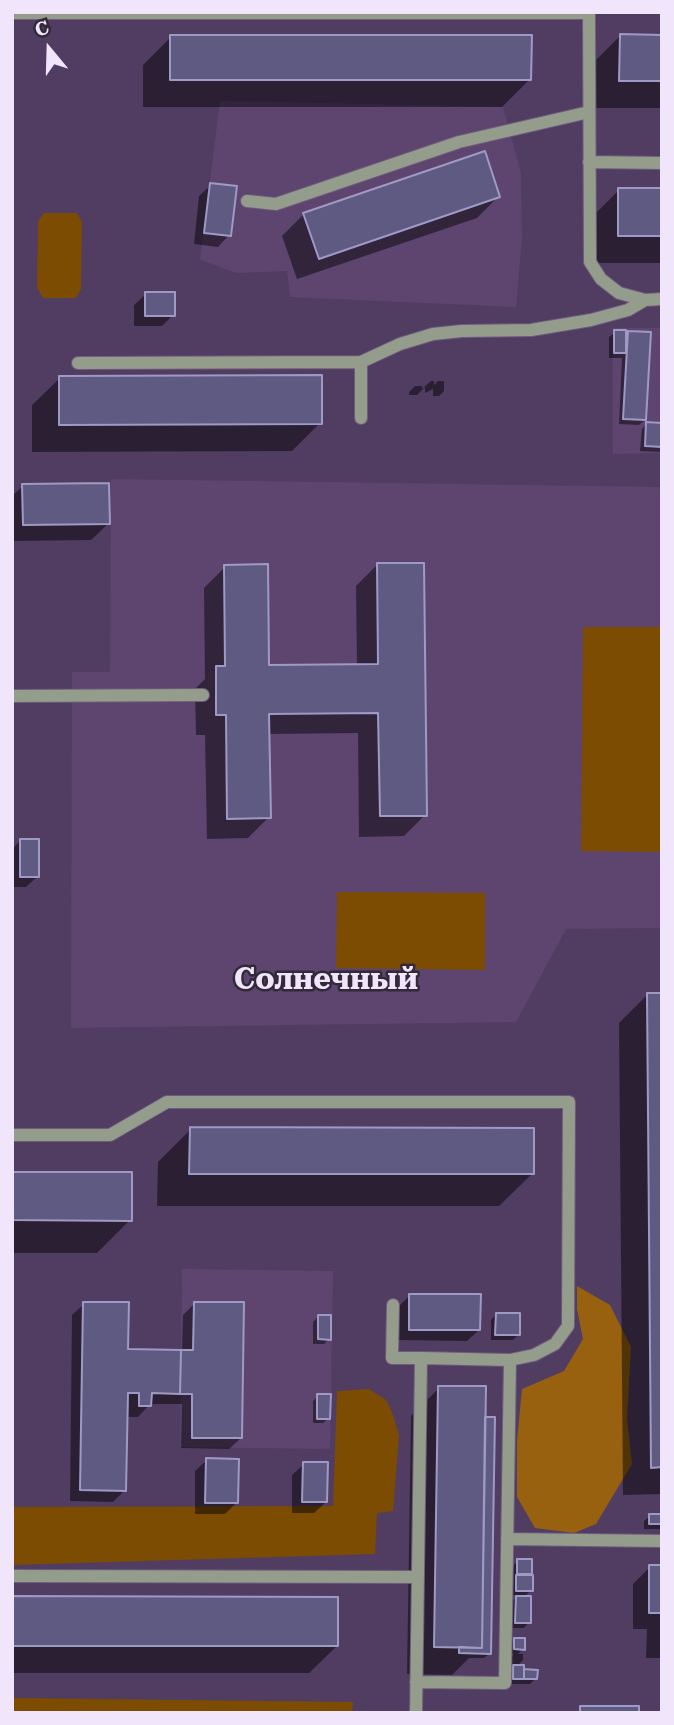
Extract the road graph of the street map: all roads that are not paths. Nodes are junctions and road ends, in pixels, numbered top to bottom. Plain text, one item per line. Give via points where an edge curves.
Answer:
1 (12, 13) edge
2 (589, 13) edge
3 (589, 112) junction
4 (589, 162) junction
5 (662, 163) edge
6 (247, 201) dead end
7 (662, 299) edge
8 (645, 300) junction
9 (361, 362) junction
10 (78, 363) dead end
11 (361, 418) dead end
12 (203, 695) dead end
13 (12, 696) edge
14 (12, 1135) edge
15 (393, 1305) dead end
16 (421, 1358) junction
17 (510, 1360) junction
18 (507, 1539) junction
19 (662, 1541) edge
20 (12, 1576) edge
21 (418, 1577) junction
22 (416, 1682) junction
23 (416, 1713) edge

1 - 2 street
2 - 3 street
3 - 4 street
3 - 6 street via 459,142 276,204
4 - 5 street
4 - 8 street via 590,262 601,279 619,293
7 - 8 street
8 - 9 street via 591,320 531,330 433,334
9 - 10 street
9 - 11 street
12 - 13 street
14 - 17 street via 110,1135 167,1102 569,1102 568,1326 555,1344
15 - 16 street via 392,1358
16 - 17 street
16 - 21 street
17 - 18 street
18 - 19 street
18 - 22 street via 505,1684
20 - 21 street
21 - 22 street
22 - 23 street

